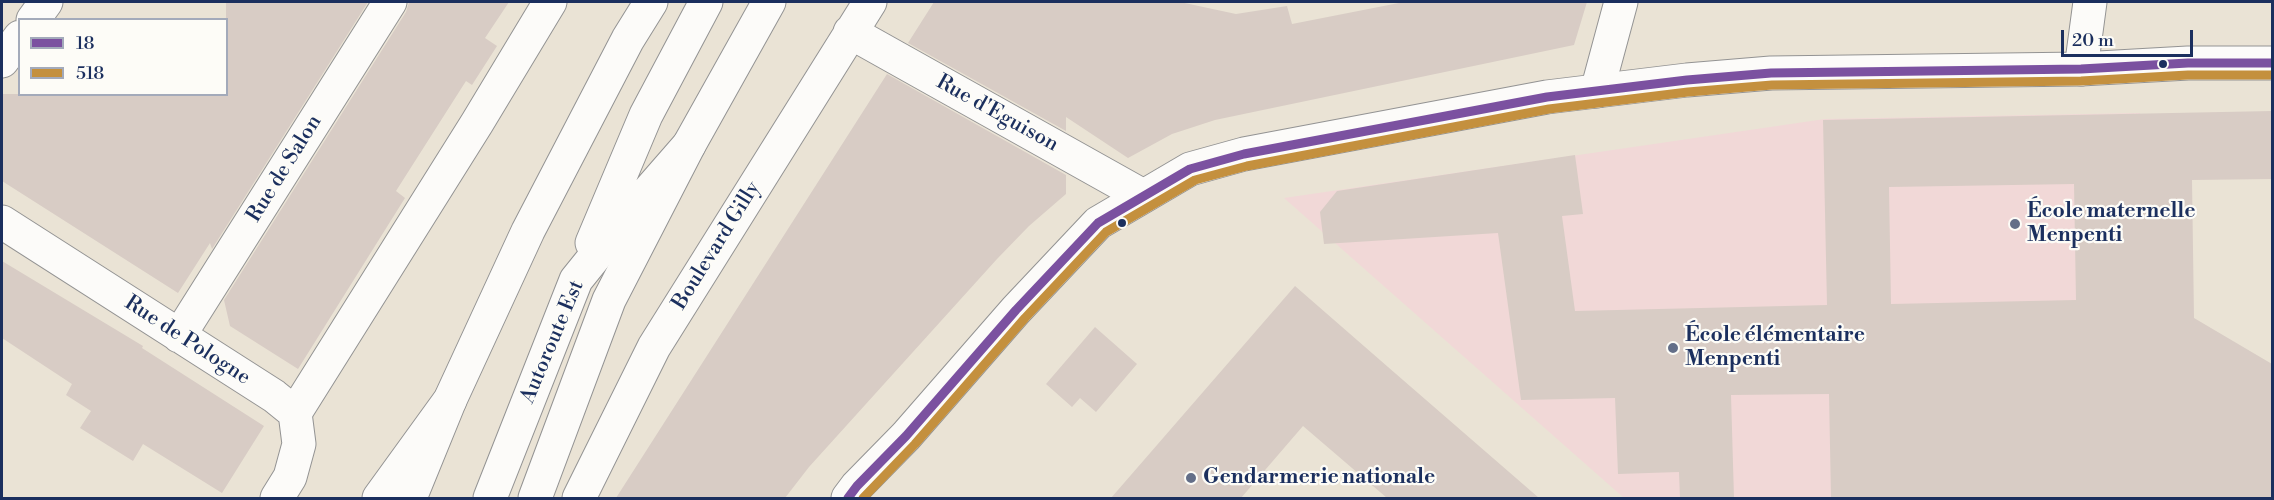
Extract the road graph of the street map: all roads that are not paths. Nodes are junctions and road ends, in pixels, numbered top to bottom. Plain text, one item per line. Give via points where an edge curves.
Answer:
1 (46, 2) edge
2 (390, 2) edge
3 (550, 2) edge
4 (651, 2) edge
5 (706, 2) edge
6 (768, 2) edge
7 (870, 2) edge
8 (1621, 2) edge
9 (2090, 2) edge
10 (34, 18) edge
11 (850, 32) junction
12 (18, 40) edge
13 (2, 61) edge
14 (2272, 63) edge
15 (2081, 69) junction
16 (1597, 91) junction
17 (689, 145) junction
18 (1143, 196) junction
19 (2, 222) edge
20 (576, 280) junction
21 (179, 336) junction
22 (450, 400) junction
23 (295, 413) junction
24 (906, 436) junction
25 (277, 498) edge
26 (379, 498) edge
27 (410, 498) edge
28 (490, 498) edge
29 (535, 498) edge
30 (579, 498) edge
31 (848, 498) edge
32 (873, 498) edge

1 - 10 main road
2 - 21 main road, Rue de Salon
3 - 23 main road
4 - 22 main road via 528,231
5 - 20 main road via 646,115
6 - 17 main road
7 - 11 main road, Boulevard Gilly
8 - 16 main road
9 - 15 main road
11 - 18 main road, Rue d'Eguison
11 - 30 main road, Boulevard Gilly via 654,347
12 - 13 main road
14 - 15 main road
15 - 16 main road via 1771,73
16 - 18 main road via 1244,154 1190,169
17 - 20 main road, Autoroute Est
17 - 29 main road via 609,300
18 - 24 main road via 1098,223
19 - 21 main road, Rue de Pologne
20 - 28 main road, Autoroute Est
21 - 23 main road, Rue de Pologne
22 - 26 main road
22 - 27 main road
23 - 25 main road via 299,444 290,477
24 - 31 main road
24 - 32 main road

